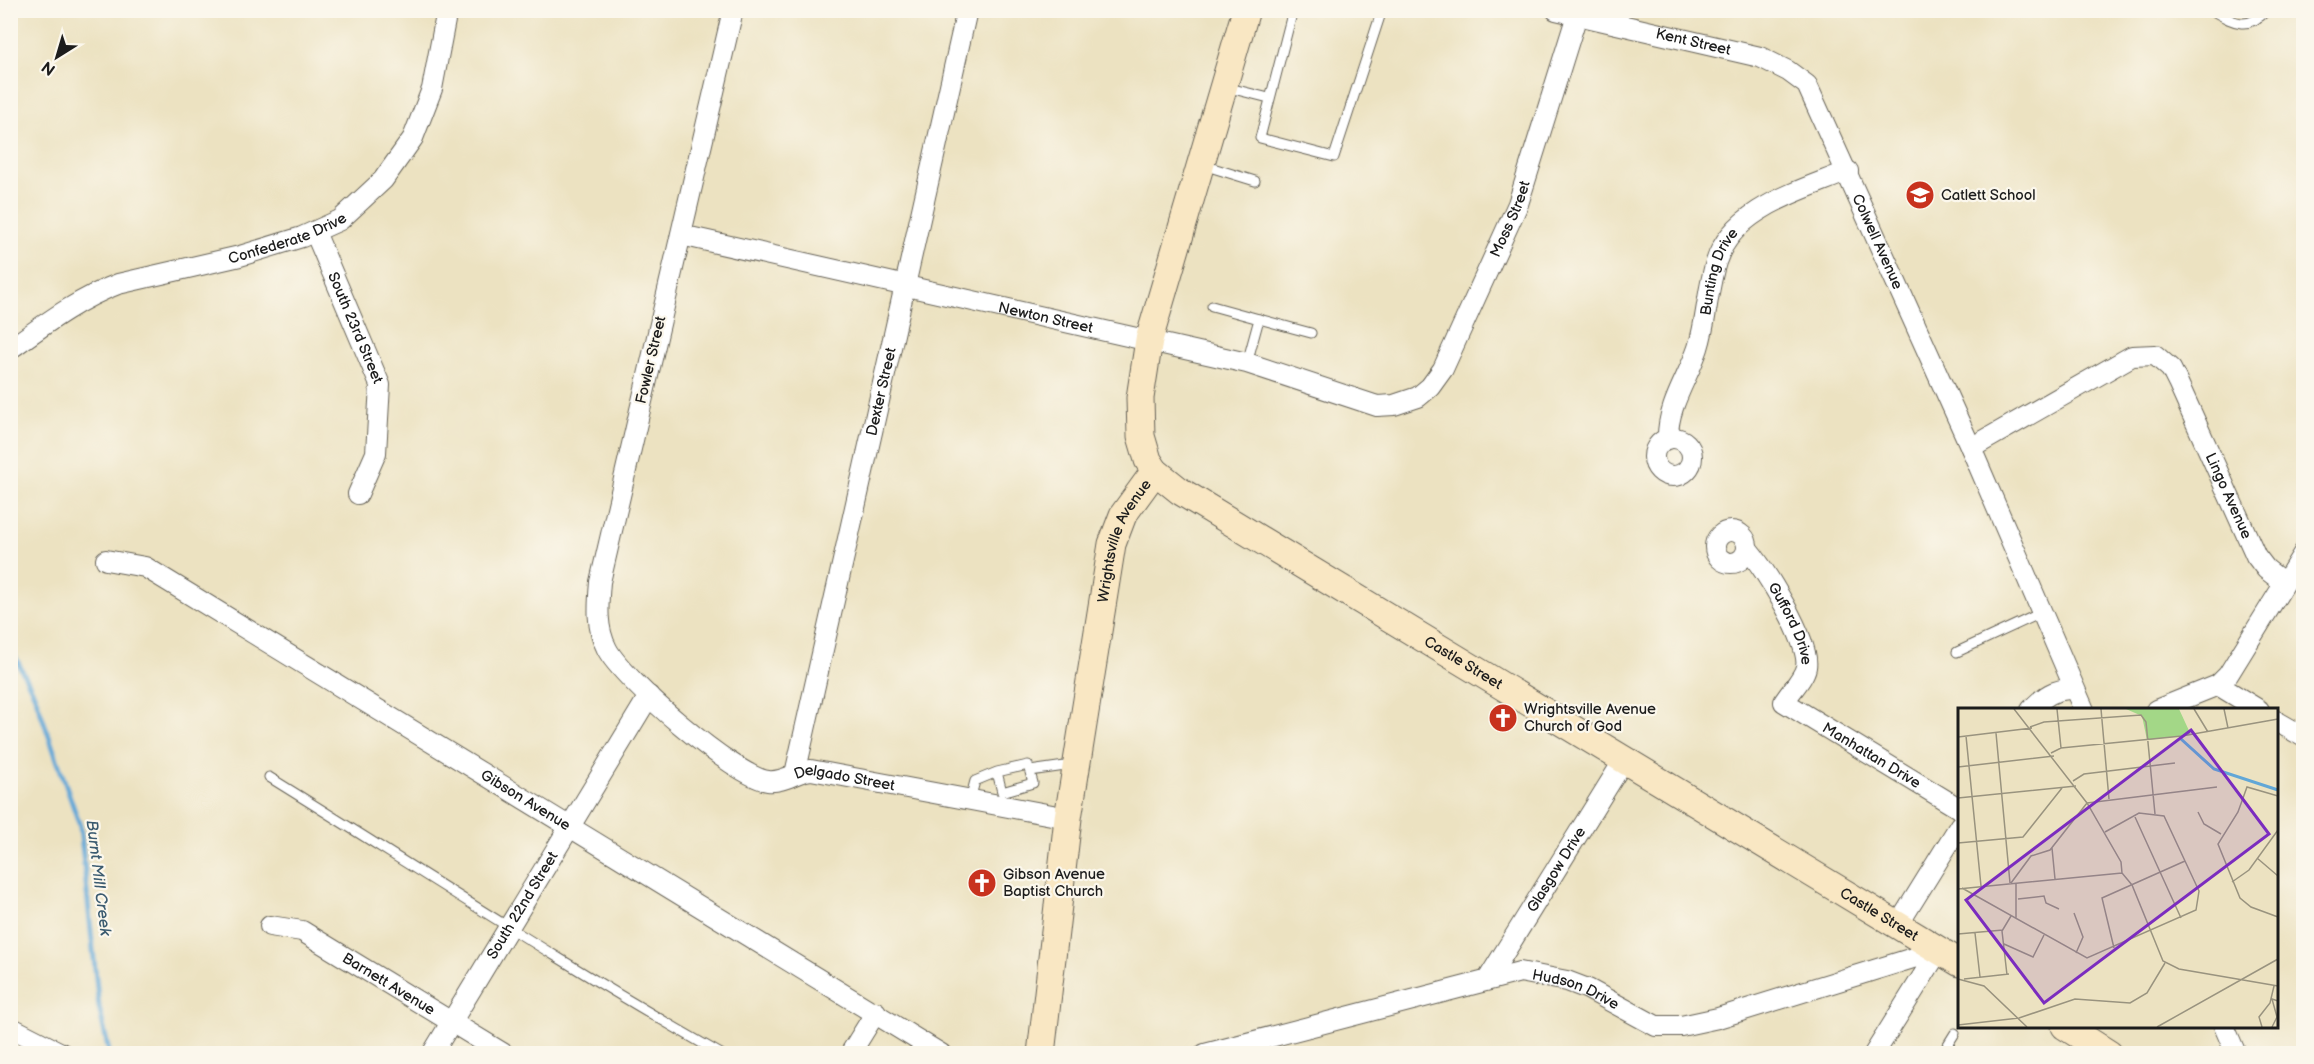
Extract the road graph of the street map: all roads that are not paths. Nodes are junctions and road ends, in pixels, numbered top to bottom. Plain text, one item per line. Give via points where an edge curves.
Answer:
1 (447, 10) edge
2 (733, 10) edge
3 (967, 10) edge
4 (1246, 10) edge
5 (1293, 10) edge
6 (1382, 10) edge
7 (1556, 10) edge
8 (2211, 10) edge
9 (2268, 10) edge
10 (1577, 15) junction
11 (1760, 57) joint
12 (1224, 87) junction
13 (1269, 98) junction
14 (1201, 165) junction
15 (1848, 171) junction
16 (1255, 181) dead end
17 (315, 232) junction
18 (681, 235) junction
19 (905, 285) junction
20 (1212, 306) dead end
21 (1259, 319) junction
22 (1311, 333) dead end
23 (1149, 340) junction
24 (10, 349) edge
25 (1247, 363) junction
26 (1408, 402) joint
27 (1668, 439) dead end
28 (1971, 448) junction
29 (1155, 471) junction
30 (358, 494) dead end
31 (1747, 548) dead end
32 (2304, 552) edge
33 (106, 560) dead end
34 (2284, 583) junction
35 (2041, 613) junction
36 (1957, 652) dead end
37 (2218, 685) junction
38 (2073, 689) junction
39 (649, 696) junction
40 (1784, 702) joint
41 (2033, 708) edge
42 (2083, 708) edge
43 (2161, 708) edge
44 (2256, 708) edge
45 (2278, 722) edge
46 (2304, 737) edge
47 (1624, 760) junction
48 (1076, 765) junction
49 (1030, 771) junction
50 (997, 772) junction
51 (795, 774) junction
52 (269, 777) dead end
53 (1001, 798) junction
54 (970, 800) junction
55 (1958, 808) edge
56 (1068, 818) junction
57 (570, 826) junction
58 (1958, 828) edge
59 (510, 925) junction
60 (1898, 925) junction
61 (270, 926) dead end
62 (1949, 956) edge
63 (1488, 979) junction
64 (876, 1012) junction
65 (451, 1021) junction
66 (10, 1027) edge
67 (2067, 1028) edge
68 (2225, 1028) edge
69 (1955, 1033) dead end
70 (63, 1053) edge
71 (432, 1053) edge
72 (504, 1053) edge
73 (722, 1053) edge
74 (850, 1053) edge
75 (941, 1053) edge
76 (1041, 1053) edge
77 (1205, 1053) edge
78 (1874, 1053) edge
79 (1942, 1053) edge
80 (2109, 1053) edge
81 (2236, 1053) edge

1 - 17 street, Confederate Drive via 432,89 413,138 383,180 340,220
2 - 18 street, Fowler Street
3 - 19 street, Dexter Street
4 - 12 street, Wrightsville Avenue
5 - 13 lane
6 - 13 lane via 1334,157 1260,138
7 - 10 street, Kent Street
8 - 9 lane via 2236,23 2253,23
10 - 11 street, Kent Street
10 - 26 street, Moss Street via 1518,204 1443,369 1430,387
11 - 15 street, Colwell Avenue via 1807,85
12 - 13 lane
12 - 14 street, Wrightsville Avenue
14 - 16 lane
14 - 23 street, Wrightsville Avenue
15 - 27 street, Bunting Drive via 1755,213 1725,242 1713,274 1698,347 1671,414
15 - 28 street, Colwell Avenue
17 - 24 street, Confederate Drive via 240,256 101,290
17 - 30 street, South 23rd Street via 380,385 376,453
18 - 19 street, Newton Street
18 - 39 street, Fowler Street via 598,600 599,624 606,647 623,671
19 - 23 street, Newton Street
19 - 51 street, Dexter Street
20 - 21 lane
21 - 22 lane
21 - 25 lane
23 - 25 street, Newton Street
23 - 29 street, Wrightsville Avenue via 1139,419 1143,447
25 - 26 street, Newton Street via 1377,406
28 - 34 street, Lingo Avenue via 2137,354 2148,353 2171,369 2256,556
28 - 35 street, Colwell Avenue
29 - 47 street, Castle Street via 1180,491
29 - 48 street, Wrightsville Avenue via 1123,515 1112,544
31 - 40 street, Gufford Drive via 1764,568 1805,647 1806,668
32 - 34 street
33 - 57 street, Gibson Avenue via 146,567
34 - 37 street
35 - 36 lane
35 - 38 street, Colwell Avenue
37 - 43 street
37 - 44 street
38 - 41 street via 2057,689
38 - 42 street, Colwell Avenue
39 - 51 street, Delgado Street via 749,776 775,782
39 - 57 street, South 22nd Street
40 - 55 street, Manhattan Drive
45 - 46 street
47 - 60 street, Castle Street
47 - 63 street, Glasgow Drive
48 - 49 lane
48 - 56 street, Wrightsville Avenue
49 - 50 lane via 1028,765
49 - 53 lane via 1033,783
50 - 53 lane
50 - 54 lane via 975,781
51 - 54 street, Delgado Street via 811,770
52 - 59 lane
53 - 54 street, Delgado Street
53 - 56 street, Delgado Street
56 - 76 street, Wrightsville Avenue
57 - 59 street, South 22nd Street
57 - 64 street, Gibson Avenue
58 - 60 street
59 - 65 street, South 22nd Street
59 - 73 lane via 610,991
60 - 62 street, Castle Street
61 - 65 street, Barnett Avenue via 302,931
62 - 63 street, Hudson Drive via 1718,1018 1667,1027 1649,1023 1568,981 1520,972
62 - 78 street
63 - 77 street, Hudson Drive
64 - 74 street
64 - 75 street, Gibson Avenue
65 - 71 street, South 22nd Street
65 - 72 street, Barnett Avenue
66 - 70 street
67 - 80 street
68 - 81 street
69 - 79 lane

